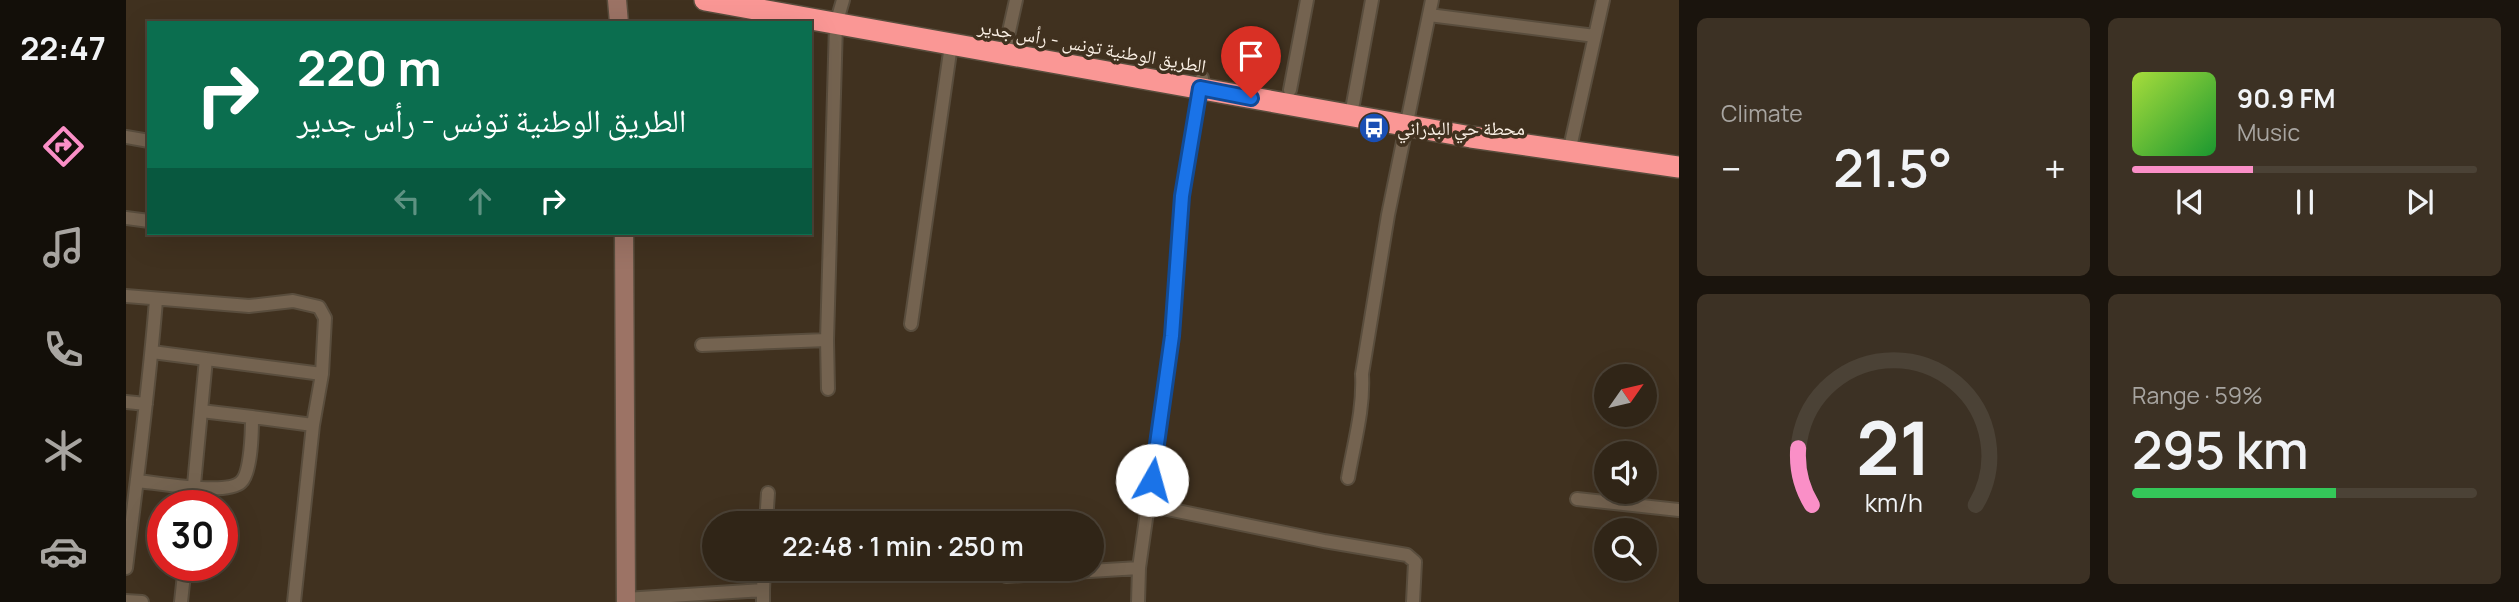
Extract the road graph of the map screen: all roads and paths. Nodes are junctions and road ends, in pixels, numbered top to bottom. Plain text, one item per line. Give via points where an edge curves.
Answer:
1 (617, 0) edge
2 (705, 0) edge
3 (769, 0) edge
4 (1016, 0) edge
5 (1307, 0) edge
6 (1372, 0) edge
7 (1432, 0) edge
8 (1603, 0) edge
9 (839, 12) edge
10 (1429, 15) junction
11 (619, 21) edge
12 (1595, 36) junction
13 (951, 45) junction
14 (1005, 48) junction
15 (1201, 83) junction
16 (1290, 90) junction
17 (1353, 104) junction
18 (1408, 119) junction
19 (126, 137) edge
20 (147, 141) edge
21 (1571, 146) junction
22 (1679, 155) edge
23 (1679, 167) edge
24 (126, 218) edge
25 (147, 221) edge
26 (624, 235) edge
27 (126, 296) edge
28 (156, 300) junction
29 (911, 324) dead end
30 (827, 340) junction
31 (702, 345) dead end
32 (152, 352) junction
33 (206, 359) junction
34 (322, 374) junction
35 (828, 389) dead end
36 (126, 401) edge
37 (146, 404) junction
38 (201, 411) junction
39 (252, 417) junction
40 (313, 425) junction
41 (132, 453) edge
42 (1348, 478) dead end
43 (138, 481) junction
44 (194, 488) junction
45 (768, 493) dead end
46 (1577, 499) dead end
47 (1148, 505) junction
48 (1679, 510) edge
49 (767, 511) edge
50 (127, 553) edge
51 (126, 568) edge
52 (1139, 568) junction
53 (1104, 570) edge
54 (184, 581) edge
55 (763, 596) edge
56 (626, 600) edge
57 (126, 601) edge
58 (142, 602) edge
59 (181, 602) edge
60 (294, 602) edge
61 (1138, 602) edge
62 (1413, 602) edge

1 - 11 street
2 - 9 highway, الطريق الوطنية تونس - رأس جدير
3 - 9 highway, الطريق الوطنية تونس - رأس جدير
4 - 14 street
5 - 16 street
6 - 17 street
7 - 10 street
8 - 12 street
9 - 13 highway, الطريق الوطنية تونس - رأس جدير
9 - 14 highway, الطريق الوطنية تونس - رأس جدير
9 - 30 street
10 - 12 street
10 - 18 street
12 - 21 street
13 - 14 highway, الطريق الوطنية تونس - رأس جدير
13 - 29 street
14 - 15 highway, الطريق الوطنية تونس - رأس جدير
15 - 16 highway, الطريق الوطنية تونس - رأس جدير
15 - 18 highway, الطريق الوطنية تونس - رأس جدير
15 - 47 street via 1182,196 1172,336
16 - 17 highway, الطريق الوطنية تونس - رأس جدير
17 - 18 highway, الطريق الوطنية تونس - رأس جدير
18 - 21 highway, الطريق الوطنية تونس - رأس جدير
18 - 42 street via 1373,302
19 - 20 street
21 - 22 highway, الطريق الوطنية تونس - رأس جدير
21 - 23 highway, الطريق الوطنية تونس - رأس جدير
24 - 25 street
26 - 56 street
27 - 28 street
28 - 32 street
28 - 34 street via 249,306 293,301 320,307 325,318
30 - 31 street
30 - 35 street
32 - 33 street
32 - 37 street
33 - 34 street
33 - 38 street
34 - 40 street
36 - 37 street
37 - 41 street
38 - 39 street
38 - 44 street
39 - 40 street
39 - 44 street via 243,480 228,487
40 - 60 street
41 - 43 street
43 - 44 street
43 - 50 street
45 - 49 street
46 - 48 street
47 - 52 street
47 - 62 street via 1406,555 1416,568
50 - 51 street
52 - 53 street
52 - 61 street
54 - 59 street
55 - 56 street
57 - 58 street

